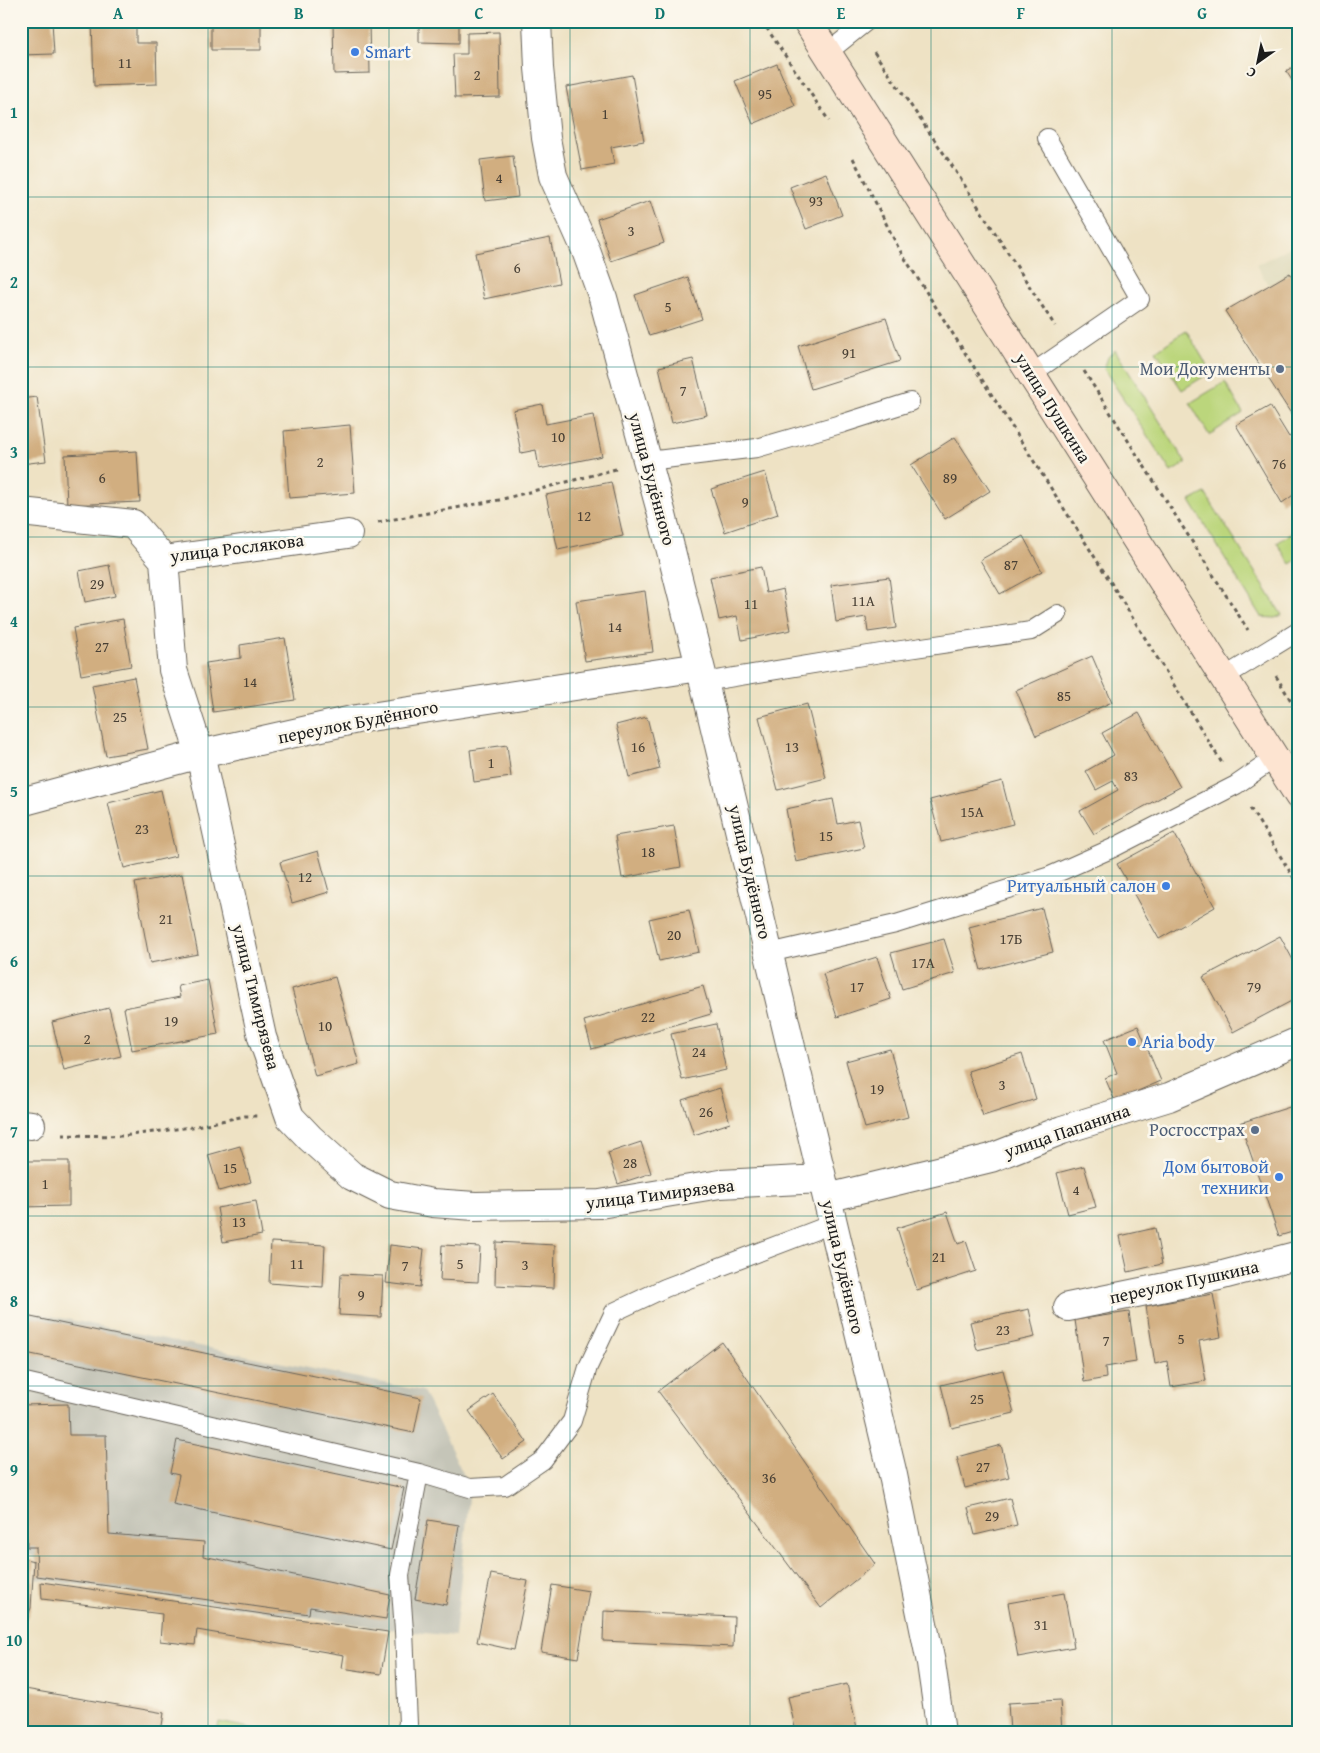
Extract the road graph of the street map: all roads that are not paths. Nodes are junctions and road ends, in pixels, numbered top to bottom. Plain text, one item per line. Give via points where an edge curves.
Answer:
1 (538, 21) edge
2 (807, 21) edge
3 (867, 21) edge
4 (827, 53) junction
5 (1047, 138) dead end
6 (1031, 374) junction
7 (910, 402) dead end
8 (648, 461) junction
9 (21, 512) edge
10 (348, 534) road end
11 (164, 560) junction
12 (1058, 614) dead end
13 (1299, 631) edge
14 (702, 675) junction
15 (1224, 677) junction
16 (200, 754) junction
17 (1276, 758) junction
18 (1299, 796) edge
19 (21, 802) edge
20 (769, 952) junction
21 (1299, 1041) edge
22 (827, 1200) junction
23 (1299, 1255) edge
24 (1068, 1307) dead end
25 (21, 1381) edge
26 (419, 1473) junction
27 (406, 1732) edge
28 (941, 1732) edge

1 - 8 street, улица Будённого via 539,68 553,176 603,298
2 - 4 street, улица Пушкина
3 - 4 lane
4 - 6 street, улица Пушкина
5 - 6 lane via 1140,299
6 - 15 street, улица Пушкина
7 - 8 lane via 757,448
8 - 14 street, улица Будённого
9 - 11 street, улица Рослякова via 133,524
10 - 11 street, улица Рослякова
11 - 16 street, улица Тимирязева via 173,670
12 - 14 lane via 1031,631
13 - 15 lane
14 - 16 street, переулок Будённого via 357,719
14 - 20 street, улица Будённого
15 - 17 street, улица Пушкина
16 - 19 street, переулок Будённого
16 - 22 street, улица Тимирязева via 262,1037 290,1118 352,1176 390,1195 432,1203 475,1206 600,1204 720,1184
17 - 18 street, улица Пушкина
17 - 20 lane via 1236,785 1050,876 896,924
20 - 22 street, улица Будённого
21 - 22 street, улица Папанина via 1169,1097 1062,1130 991,1158
22 - 26 lane via 614,1312 588,1367 572,1421 543,1460 504,1486 470,1488
22 - 28 street, улица Будённого via 893,1475 931,1663
23 - 24 street, переулок Пушкина via 1219,1276
25 - 26 lane
26 - 27 lane via 400,1575

